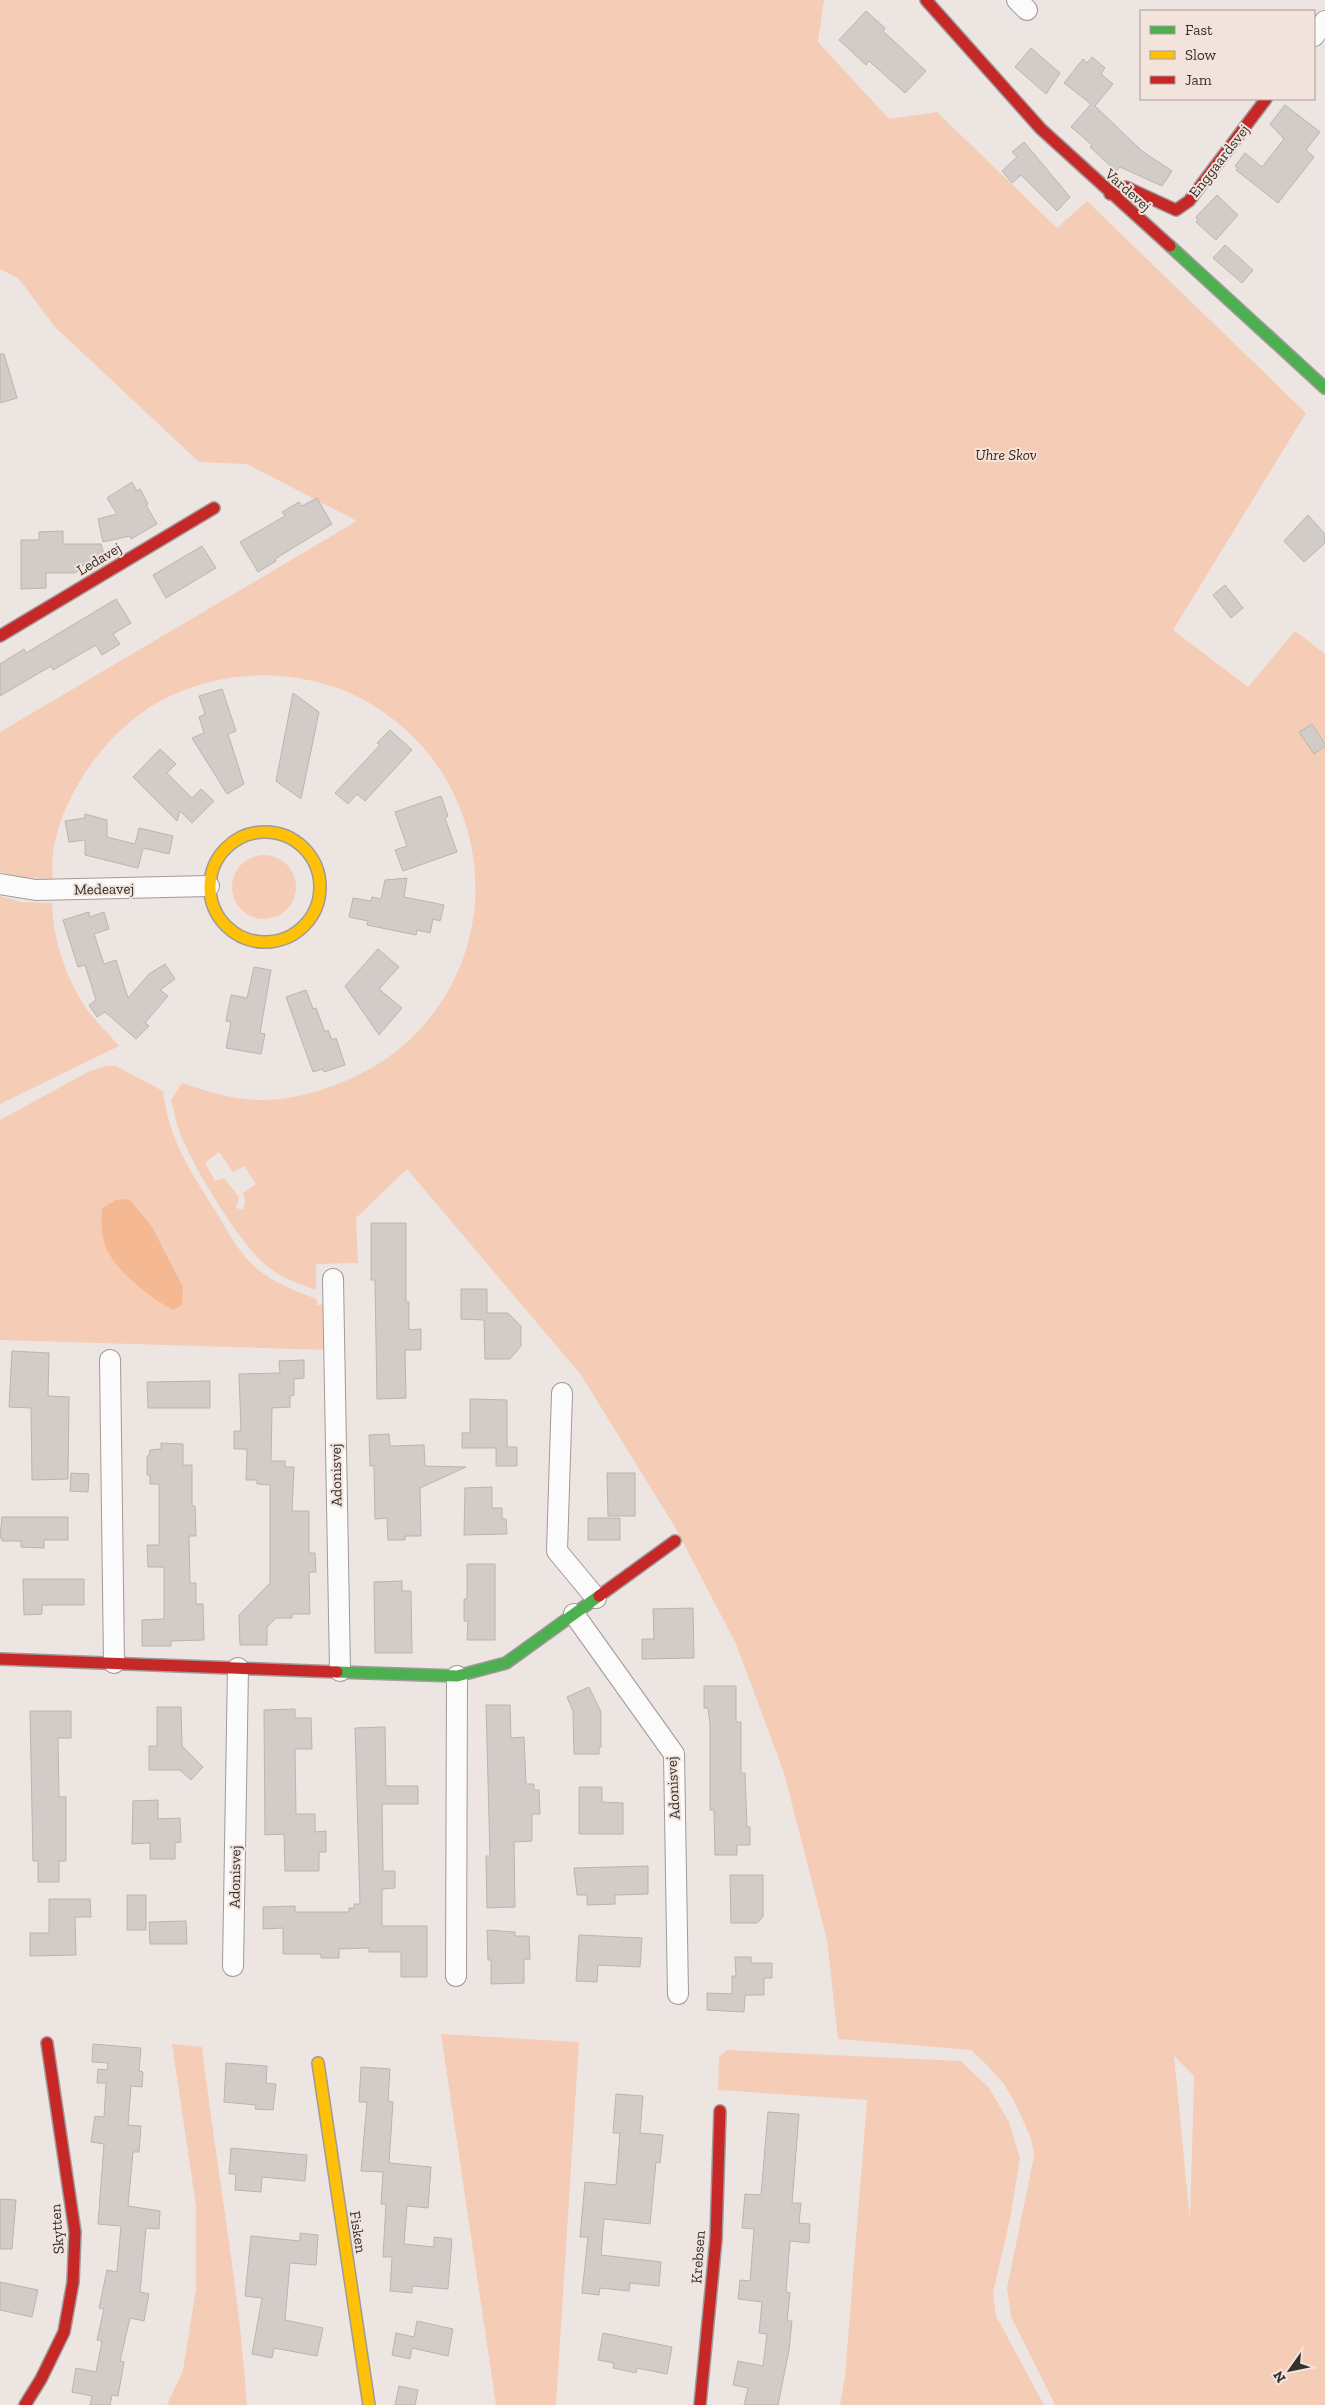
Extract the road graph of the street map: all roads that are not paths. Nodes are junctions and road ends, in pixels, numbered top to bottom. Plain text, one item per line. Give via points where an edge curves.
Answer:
1 (926, 0) edge
2 (1325, 22) edge
3 (1315, 35) edge
4 (1265, 100) edge
5 (1110, 194) junction
6 (1325, 388) edge
7 (214, 508) dead end
8 (0, 636) edge
9 (0, 884) edge
10 (208, 886) junction
11 (333, 1279) dead end
12 (110, 1360) dead end
13 (562, 1393) dead end
14 (675, 1541) dead end
15 (596, 1598) junction
16 (574, 1614) junction
17 (0, 1659) edge
18 (114, 1663) junction
19 (238, 1668) junction
20 (340, 1671) junction
21 (457, 1676) junction
22 (233, 1966) dead end
23 (456, 1976) dead end
24 (678, 1994) dead end
25 (47, 2043) dead end
26 (318, 2062) dead end
27 (720, 2111) dead end
28 (25, 2405) edge
29 (369, 2405) edge
30 (700, 2405) edge

1 - 5 street, Vardevej via 1040,129
2 - 3 street
4 - 5 street, Enggaardsvej via 1189,201 1176,210 1126,187
5 - 6 street, Vardevej
7 - 8 street, Ledavej
9 - 10 street, Medeavej via 36,890
10 - 10 street via 213,907 224,925 241,938 267,943 292,936 311,918 320,894 318,868 304,847 281,833 255,832 232,842 215,861
11 - 20 street, Adonisvej
12 - 18 street
13 - 15 street via 557,1551
14 - 15 street
15 - 16 street
16 - 21 street via 506,1663
16 - 24 street, Adonisvej via 674,1754
17 - 18 street
18 - 19 street
19 - 20 street
19 - 22 street, Adonisvej
20 - 21 street
21 - 23 street
25 - 28 street, Skytten via 75,2232 73,2282 64,2332
26 - 29 street, Fisken
27 - 30 street, Krebsen via 716,2239

